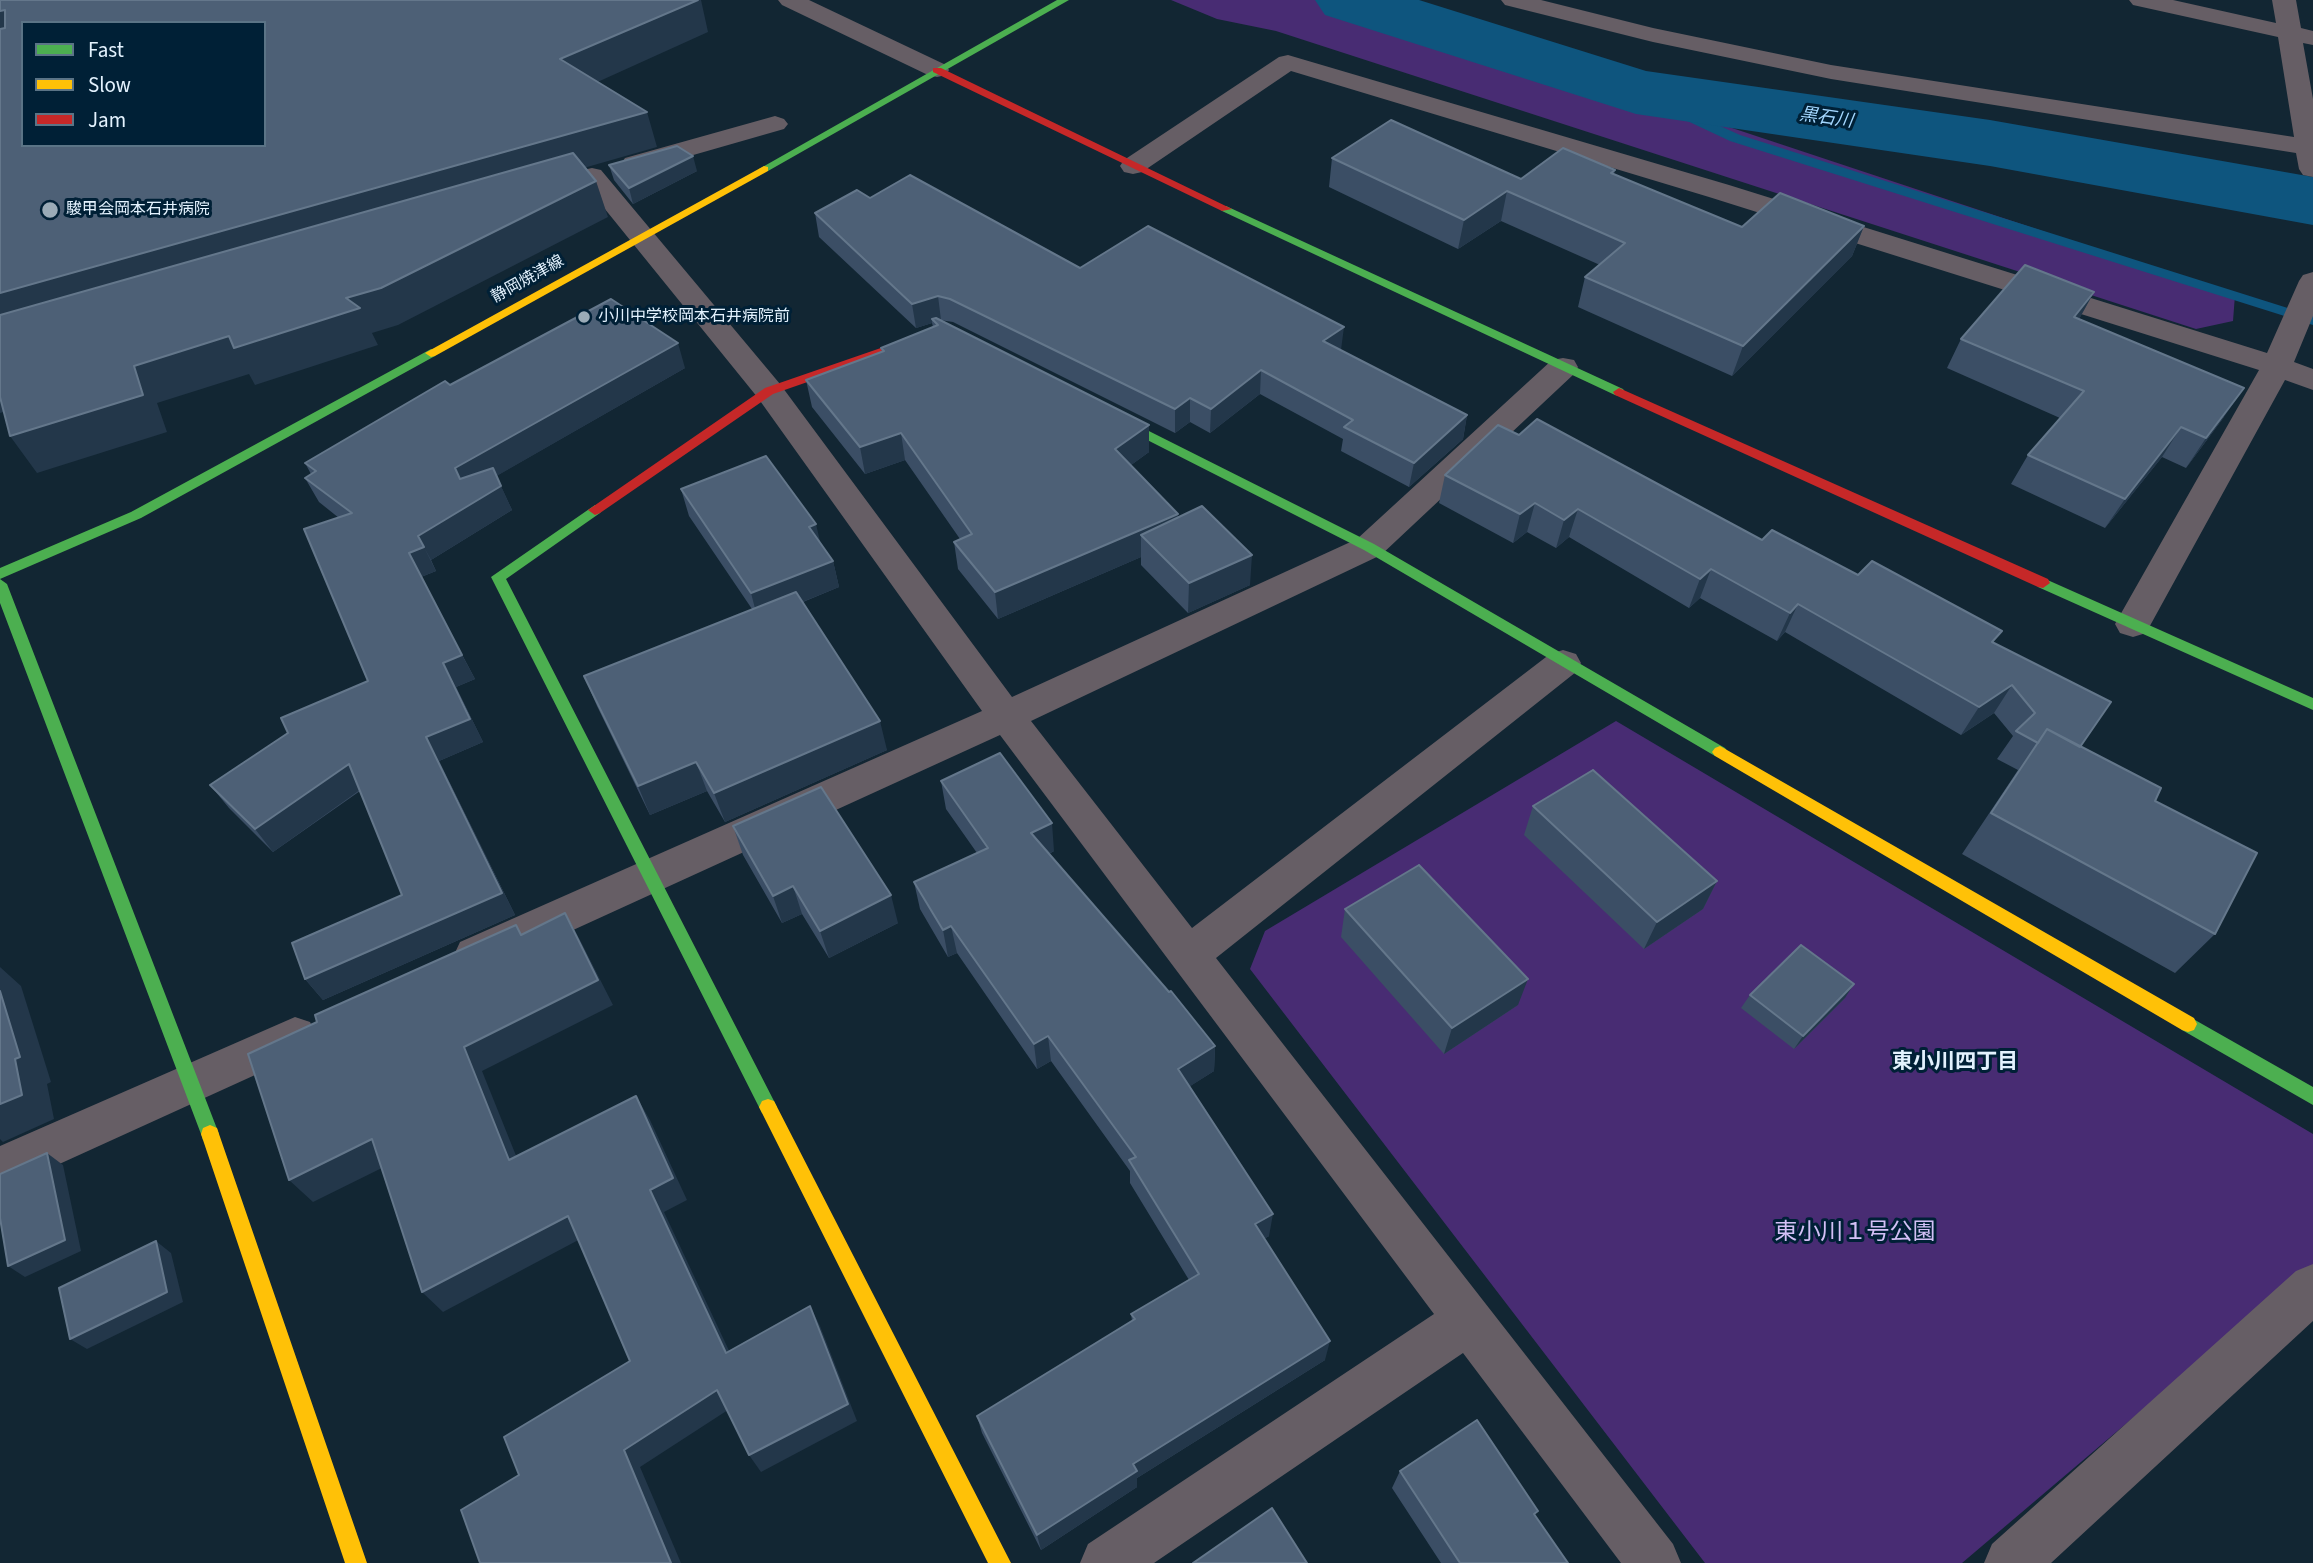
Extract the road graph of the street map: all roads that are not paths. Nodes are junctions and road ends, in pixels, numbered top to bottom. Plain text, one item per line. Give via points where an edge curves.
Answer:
1 (790, 0) edge
2 (1065, 0) edge
3 (1513, 0) edge
4 (2141, 0) edge
5 (2284, 0) edge
6 (2301, 36) edge
7 (937, 70) junction
8 (775, 124) dead end
9 (2311, 155) edge
10 (1133, 166) junction
11 (643, 237) junction
12 (2309, 290) edge
13 (942, 331) edge
14 (2283, 353) junction
15 (1563, 367) junction
16 (2313, 380) edge
17 (769, 391) junction
18 (1088, 405) edge
19 (1368, 547) junction
20 (0, 574) edge
21 (0, 584) edge
22 (2133, 624) junction
23 (1563, 663) junction
24 (2313, 704) edge
25 (1006, 716) junction
26 (650, 876) junction
27 (1188, 955) junction
28 (446, 967) edge
29 (332, 1019) edge
30 (192, 1082) junction
31 (2313, 1097) edge
32 (0, 1169) edge
33 (2313, 1289) edge
34 (1468, 1321) junction
35 (356, 1563) edge
36 (1000, 1563) edge
37 (1108, 1563) edge
38 (1654, 1563) edge
39 (2011, 1563) edge

1 - 7 street
2 - 7 street, 静岡焼津線
3 - 9 street via 1831,72
4 - 6 street
5 - 6 street
6 - 9 street
7 - 10 street
7 - 11 street, 静岡焼津線
8 - 11 street via 579,180
10 - 14 street via 1288,62
10 - 15 street
11 - 17 street
11 - 20 street, 静岡焼津線 via 136,515
12 - 14 street
13 - 17 street
14 - 16 street
14 - 22 street
15 - 19 street
15 - 22 street
17 - 25 street
17 - 26 street via 498,578
18 - 19 street
19 - 23 street
19 - 25 street
21 - 30 street
22 - 24 street
23 - 27 street
23 - 31 street
25 - 26 street
25 - 27 street
26 - 28 street
26 - 36 street
27 - 34 street
29 - 30 street
30 - 32 street
30 - 35 street
33 - 39 street
34 - 37 street
34 - 38 street

